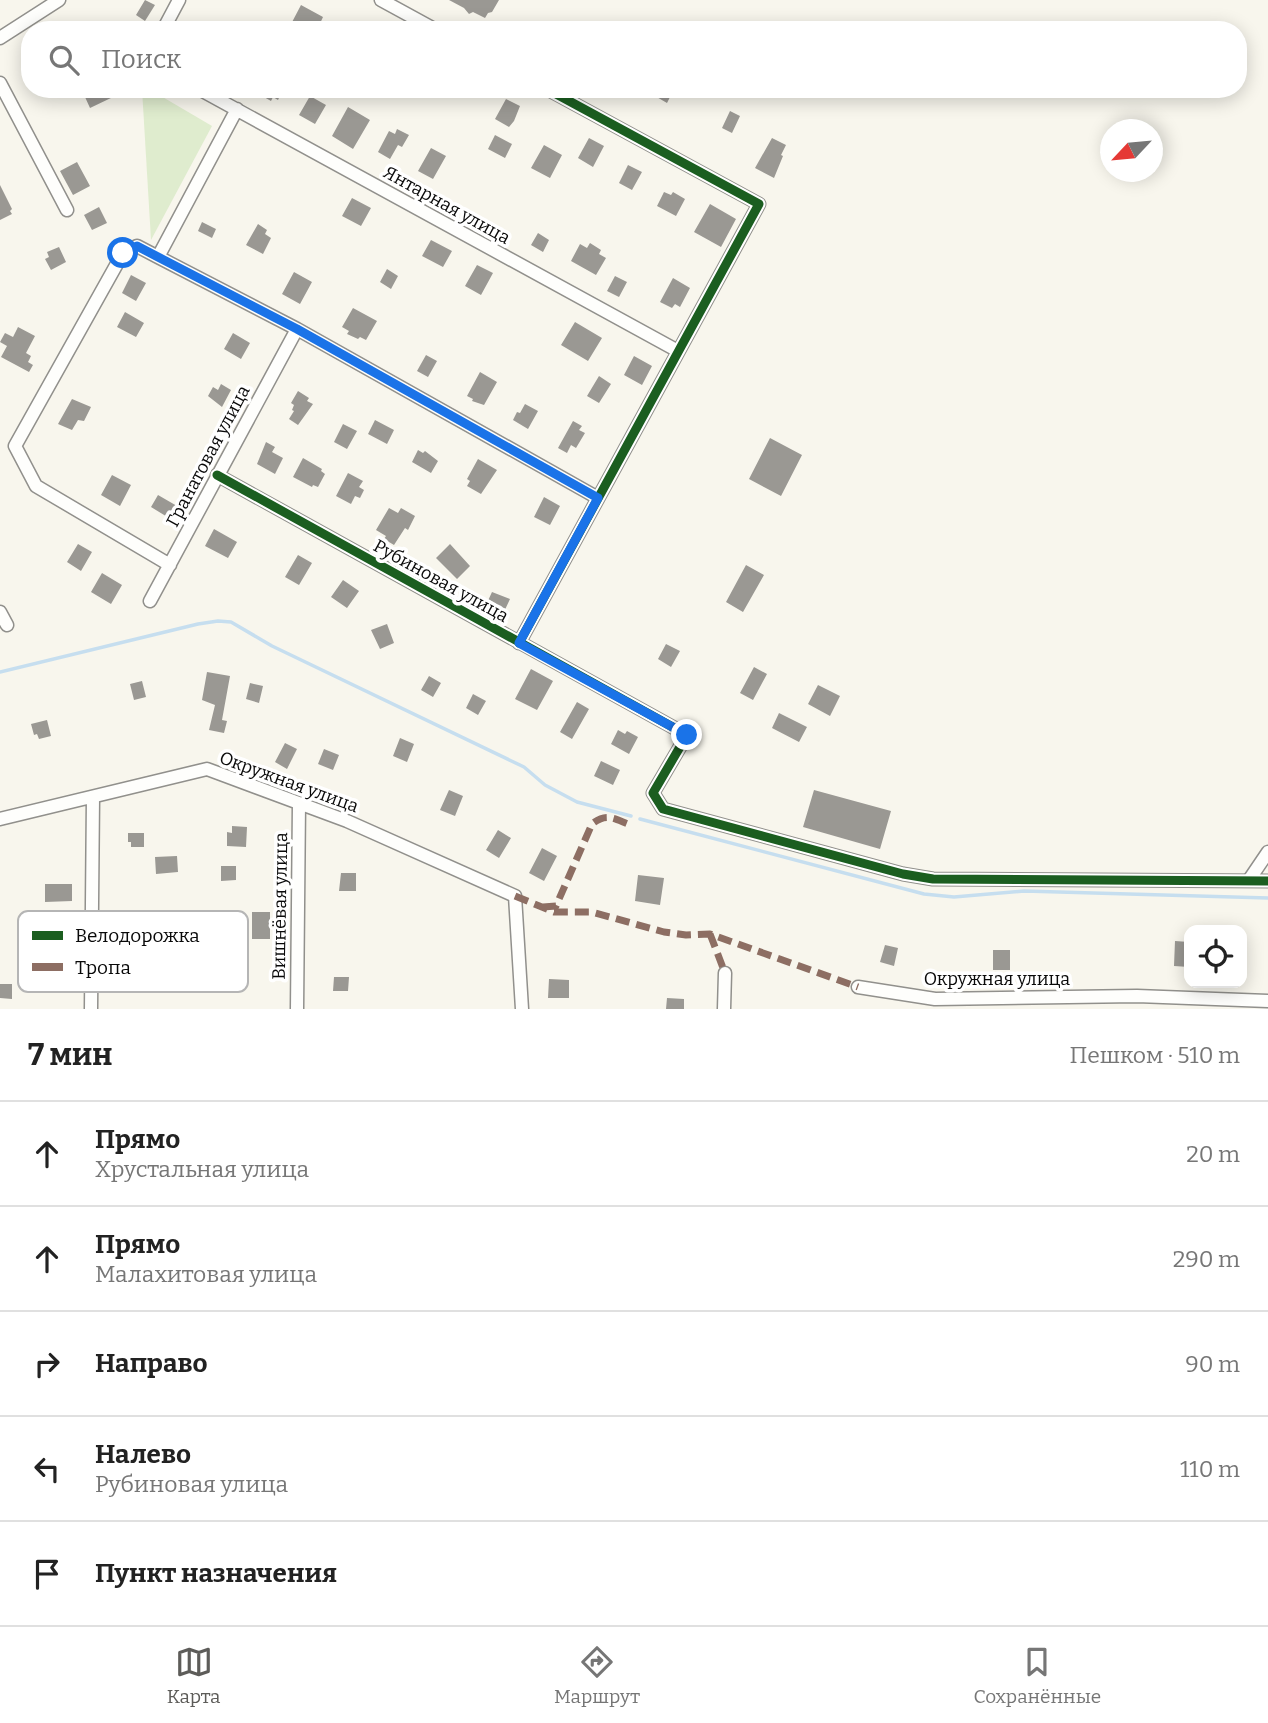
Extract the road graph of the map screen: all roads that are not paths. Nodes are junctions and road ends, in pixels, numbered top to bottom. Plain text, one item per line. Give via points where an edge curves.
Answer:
1 (59, 0) edge
2 (180, 0) edge
3 (381, 0) edge
4 (26, 21) edge
5 (168, 21) edge
6 (420, 21) edge
7 (21, 24) edge
8 (0, 38) edge
9 (0, 83) edge
10 (216, 98) edge
11 (564, 98) edge
12 (237, 109) junction
13 (67, 211) dead end
14 (158, 257) junction
15 (297, 329) junction
16 (678, 351) junction
17 (217, 475) junction
18 (598, 498) junction
19 (170, 565) junction
20 (150, 601) dead end
21 (0, 612) edge
22 (7, 625) dead end
23 (519, 643) junction
24 (93, 797) junction
25 (299, 803) junction
26 (0, 819) edge
27 (1268, 852) edge
28 (1249, 880) junction
29 (1268, 881) edge
30 (92, 911) edge
31 (725, 973) dead end
32 (858, 987) dead end
33 (1268, 1001) edge
34 (1137, 1002) edge
35 (297, 1009) edge
36 (522, 1009) edge
37 (724, 1009) edge

1 - 4 street
2 - 5 street
3 - 6 street
7 - 8 street
9 - 13 street
10 - 12 street, Янтарная улица
11 - 16 street via 759,204
12 - 14 street
12 - 16 street, Янтарная улица
14 - 15 street
14 - 19 street via 137,246 123,253 15,446 36,486
15 - 17 street, Гранатовая улица
15 - 18 street
16 - 18 street
17 - 19 street, Гранатовая улица
17 - 23 street, Рубиновая улица
18 - 23 street
19 - 20 street, Гранатовая улица
21 - 22 street
23 - 28 street, Рубиновая улица via 687,735 653,793 663,809 903,874 955,880
24 - 25 street, Окружная улица via 207,769
24 - 26 street, Окружная улица
24 - 30 street
25 - 35 street, Вишнёвая улица
25 - 36 street, Окружная улица via 515,896
27 - 28 street
28 - 29 street
31 - 37 street
32 - 34 street, Окружная улица via 935,999
33 - 34 street, Окружная улица

